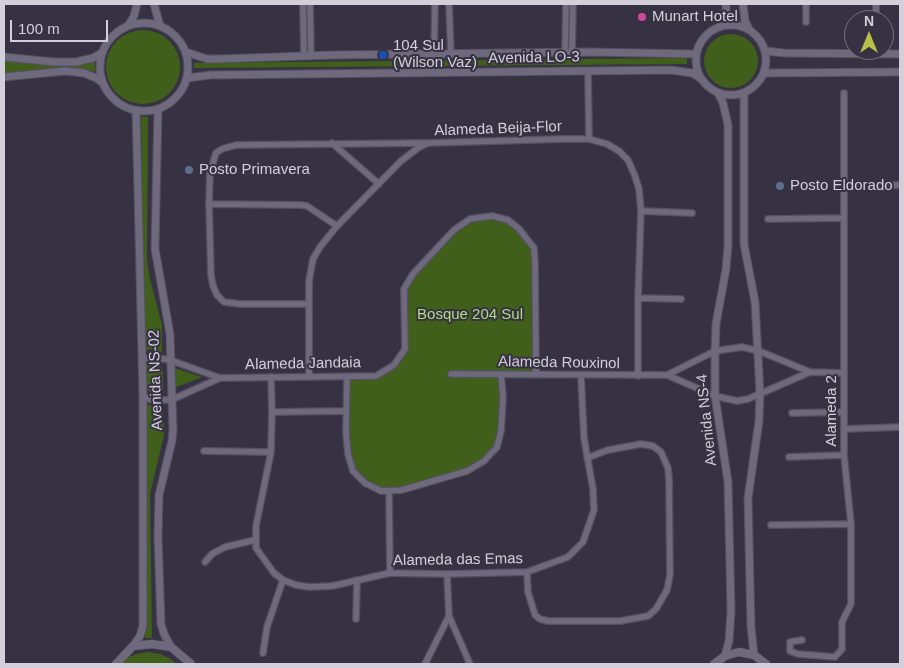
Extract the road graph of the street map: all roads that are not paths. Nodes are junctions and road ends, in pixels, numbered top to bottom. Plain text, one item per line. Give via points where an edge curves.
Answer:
1 (137, 4) edge
2 (154, 4) edge
3 (303, 4) edge
4 (310, 4) edge
5 (435, 4) edge
6 (449, 4) edge
7 (566, 4) edge
8 (573, 4) edge
9 (726, 4) edge
10 (743, 4) edge
11 (806, 4) edge
12 (806, 22) dead end
13 (726, 25) junction
14 (128, 26) junction
15 (160, 26) junction
16 (749, 29) junction
17 (766, 51) junction
18 (103, 52) junction
19 (186, 52) junction
20 (569, 53) junction
21 (696, 54) junction
22 (900, 54) edge
23 (434, 55) junction
24 (451, 55) junction
25 (307, 56) junction
26 (4, 57) edge
27 (588, 71) junction
28 (900, 72) edge
29 (765, 73) junction
30 (4, 77) edge
31 (187, 78) junction
32 (700, 78) junction
33 (103, 83) junction
34 (718, 93) junction
35 (744, 93) junction
36 (844, 93) dead end
37 (158, 109) junction
38 (136, 110) junction
39 (589, 139) junction
40 (332, 143) junction
41 (428, 143) junction
42 (379, 184) junction
43 (900, 185) edge
44 (844, 186) junction
45 (209, 204) junction
46 (641, 211) junction
47 (692, 213) dead end
48 (844, 218) junction
49 (768, 219) dead end
50 (337, 226) junction
51 (638, 298) junction
52 (681, 299) dead end
53 (309, 304) junction
54 (715, 351) junction
55 (759, 352) junction
56 (142, 359) junction
57 (170, 360) junction
58 (810, 372) junction
59 (844, 373) junction
60 (451, 374) dead end
61 (502, 374) junction
62 (536, 374) junction
63 (667, 375) junction
64 (580, 376) junction
65 (638, 376) junction
66 (271, 377) junction
67 (309, 377) junction
68 (347, 377) junction
69 (220, 378) junction
70 (760, 393) junction
71 (143, 396) junction
72 (715, 396) junction
73 (171, 400) junction
74 (346, 411) junction
75 (272, 412) junction
76 (844, 412) junction
77 (792, 413) dead end
78 (900, 428) edge
79 (844, 429) junction
80 (204, 451) dead end
81 (271, 452) junction
82 (844, 455) junction
83 (789, 457) dead end
84 (587, 458) junction
85 (389, 491) junction
86 (851, 524) junction
87 (771, 525) dead end
88 (255, 540) junction
89 (205, 562) dead end
90 (527, 572) junction
91 (390, 573) junction
92 (447, 574) junction
93 (283, 580) junction
94 (357, 580) junction
95 (449, 616) junction
96 (356, 619) dead end
97 (802, 640) dead end
98 (133, 646) junction
99 (171, 646) junction
100 (263, 653) dead end
101 (754, 655) junction
102 (725, 656) junction
103 (116, 664) edge
104 (191, 664) edge
105 (425, 664) edge
106 (470, 664) edge
107 (714, 664) edge
108 (766, 664) edge

1 - 14 street
2 - 15 street
3 - 25 street
4 - 25 street
5 - 23 street
6 - 24 street
7 - 20 street
8 - 20 street
9 - 13 street
10 - 16 street
11 - 12 street
13 - 16 street
13 - 21 street via 706,35
14 - 15 street via 144,23
14 - 18 street via 117,32
15 - 19 street via 180,41
16 - 17 street
17 - 22 street
17 - 29 street
18 - 26 street via 76,62
18 - 33 street via 100,62
19 - 25 street, Avenida LO-3 via 207,59
19 - 31 street
20 - 21 street, Avenida LO-3
20 - 24 street, Avenida LO-3
21 - 32 street
23 - 24 street, Avenida LO-3
23 - 25 street, Avenida LO-3
27 - 31 street, Avenida LO-3 via 211,75
27 - 32 street, Avenida LO-3 via 672,70 692,73
27 - 39 street
28 - 29 street
29 - 35 street via 751,90
30 - 33 street via 84,72
31 - 37 street via 181,92
32 - 34 street
33 - 38 street via 111,96
34 - 35 street
34 - 54 street, Avenida NS-4 via 724,103 728,125 728,245
35 - 55 street via 744,244 755,302
36 - 44 street, Alameda 2
37 - 38 street
37 - 57 street, Avenida NS-02 via 155,249 170,334
38 - 56 street, Avenida NS-02
39 - 41 street, Alameda Beija-Flor
39 - 46 street, Alameda Beija-Flor via 607,144 628,160 639,189
40 - 41 street
40 - 42 street
40 - 45 street via 236,145 222,149 213,160
41 - 42 street, Alameda Beija-Flor via 401,161
42 - 50 street, Alameda Beija-Flor
43 - 44 street
44 - 48 street, Alameda 2
45 - 50 street via 302,205
45 - 53 street via 213,286 217,295 224,302 240,304
46 - 47 street
46 - 51 street, Alameda Beija-Flor
48 - 49 street
48 - 59 street, Alameda 2
50 - 53 street, Alameda Beija-Flor via 313,259
51 - 52 street
51 - 65 street, Alameda Beija-Flor
53 - 67 street, Alameda Beija-Flor
54 - 55 street via 742,347
54 - 63 street
54 - 72 street, Avenida NS-4
55 - 58 street
55 - 70 street
56 - 57 street, Alameda Jandaia
56 - 71 street, Avenida NS-02
57 - 69 street, Alameda Jandaia
57 - 73 street, Avenida NS-02
58 - 59 street
58 - 70 street
59 - 76 street, Alameda 2
60 - 61 street, Alameda Rouxinol
61 - 62 street, Alameda Rouxinol
61 - 85 street via 502,431 498,447 467,471
62 - 64 street, Alameda Rouxinol
62 - 68 street, Alameda Jandaia via 534,248 508,220 492,216 470,219 454,230 413,274 404,289 405,349 394,365 376,376
63 - 65 street, Alameda Rouxinol
63 - 72 street
64 - 65 street, Alameda Rouxinol
64 - 84 street, Alameda das Emas
66 - 67 street, Alameda Jandaia
66 - 69 street, Alameda Jandaia
66 - 75 street
67 - 68 street, Alameda Jandaia
68 - 74 street
69 - 73 street, Alameda Jandaia
70 - 72 street via 737,401
70 - 101 street via 748,498 750,627
71 - 73 street, Alameda Jandaia via 152,400
71 - 98 street, Avenida NS-02 via 144,626
72 - 102 street, Avenida NS-4 via 728,482 731,611
73 - 99 street, Avenida NS-02 via 172,442 159,494 158,537 161,624
74 - 75 street
74 - 85 street via 348,454 353,471 364,483
75 - 81 street
76 - 77 street
76 - 79 street, Alameda 2
78 - 79 street
79 - 82 street, Alameda 2
80 - 81 street
81 - 88 street
82 - 83 street
82 - 86 street, Alameda 2
84 - 90 street, Alameda das Emas via 594,510 583,542 568,557
84 - 90 street via 623,446 641,444 653,446 661,452 669,480 670,575 667,590 648,616 620,621 548,621 535,615
85 - 91 street
86 - 87 street
86 - 97 street, Alameda 2 via 851,604 842,622 842,650 835,657 790,651 790,642
88 - 89 street via 225,547
88 - 93 street, Alameda das Emas via 264,561
90 - 92 street, Alameda das Emas
91 - 92 street, Alameda das Emas
91 - 94 street, Alameda das Emas
92 - 95 street
93 - 94 street, Alameda das Emas via 310,587
93 - 100 street via 267,627
94 - 96 street
95 - 105 street
95 - 106 street
98 - 99 main road
98 - 103 main road
99 - 104 main road
101 - 102 main road via 739,652
101 - 108 main road
102 - 107 main road

